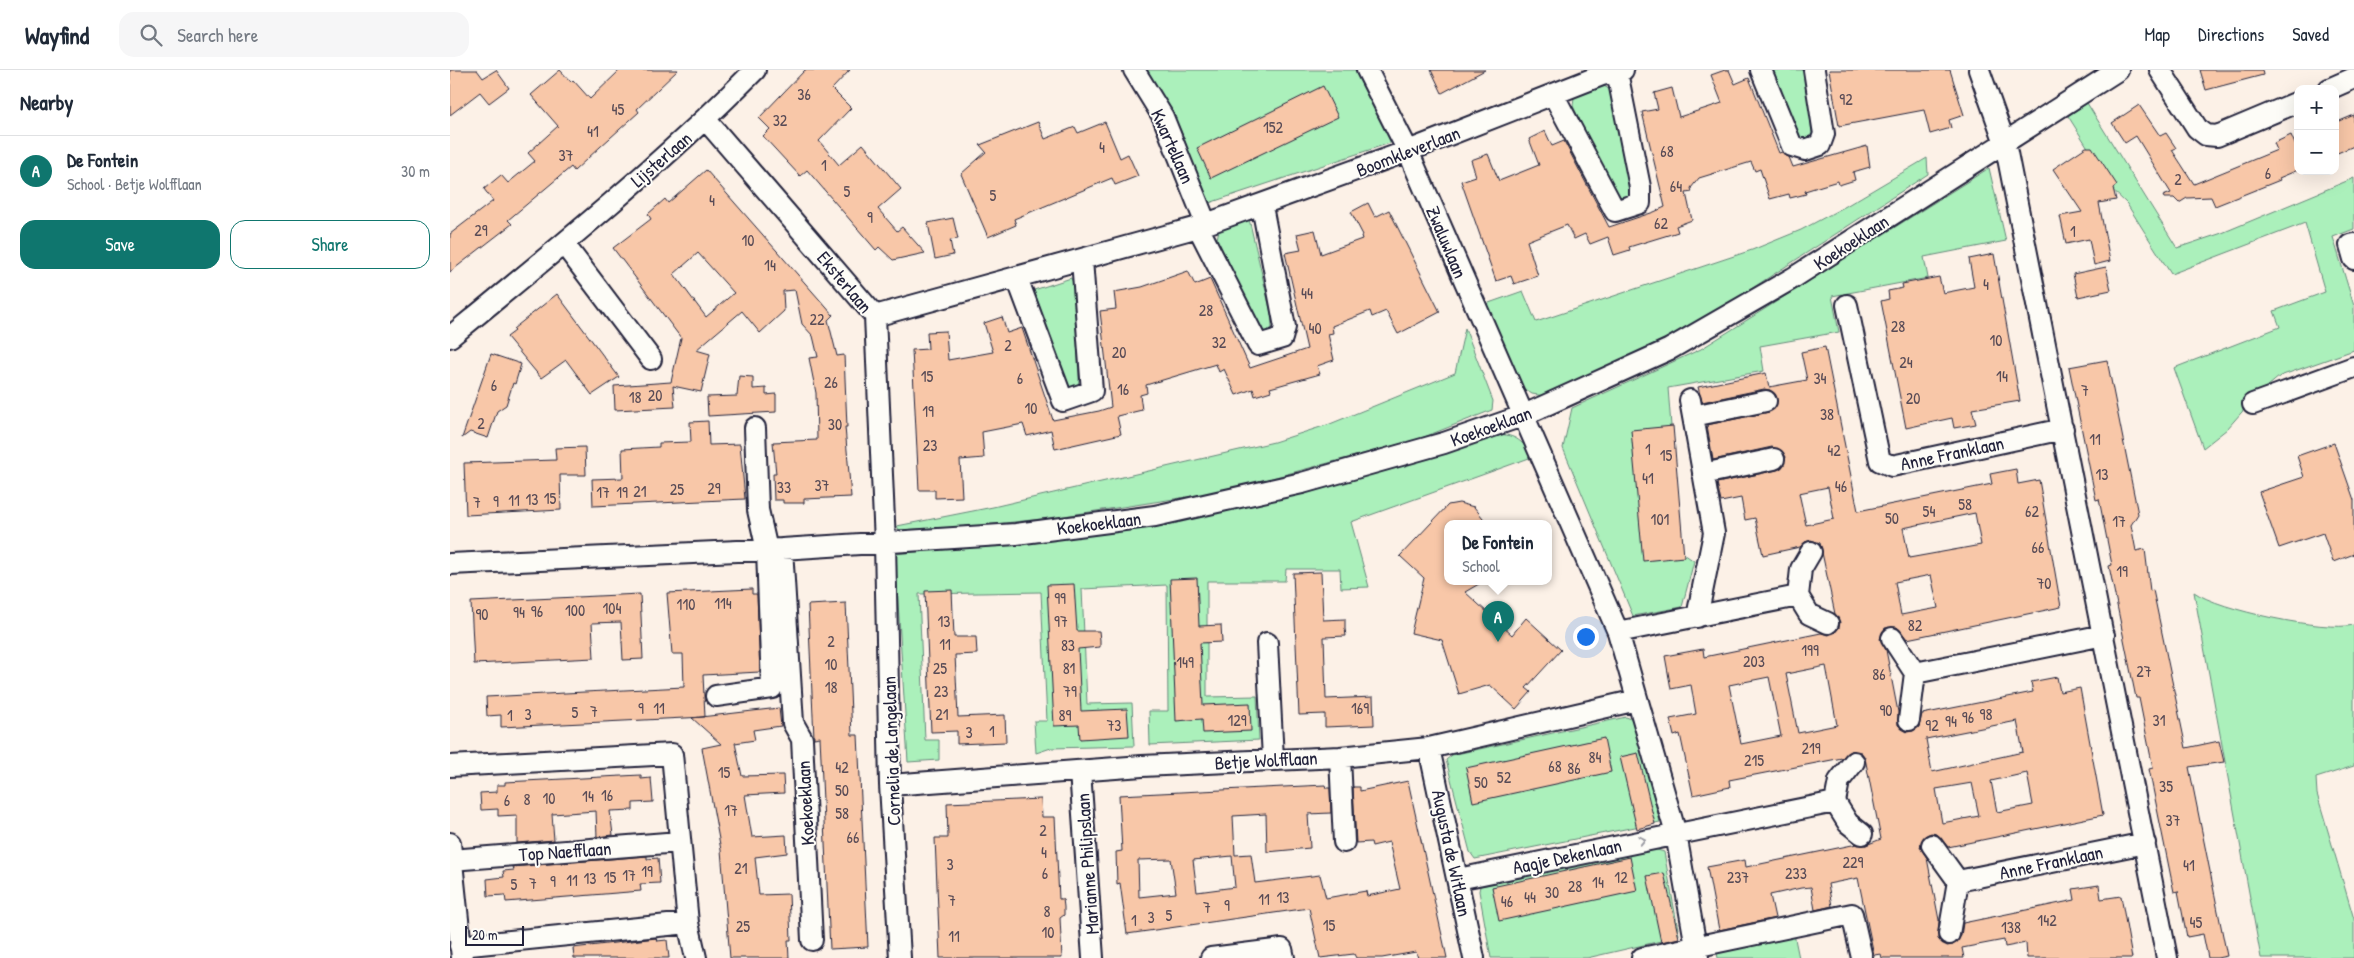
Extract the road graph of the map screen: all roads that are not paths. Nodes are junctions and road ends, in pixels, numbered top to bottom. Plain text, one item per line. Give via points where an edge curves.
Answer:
1 (755, 70) edge
2 (1134, 70) edge
3 (1367, 70) edge
4 (1761, 70) edge
5 (1814, 70) edge
6 (1979, 70) edge
7 (2118, 70) edge
8 (2160, 70) edge
9 (1611, 72) edge
10 (2354, 78) edge
11 (2338, 85) edge
12 (1553, 94) junction
13 (2294, 104) edge
14 (706, 120) junction
15 (2005, 143) junction
16 (1408, 151) junction
17 (1262, 206) junction
18 (1202, 226) junction
19 (564, 244) junction
20 (2354, 244) edge
21 (2354, 259) edge
22 (1082, 260) junction
23 (1017, 278) junction
24 (1847, 305) dead end
25 (874, 316) junction
26 (450, 338) edge
27 (651, 359) dead end
28 (2354, 367) edge
29 (1766, 401) dead end
30 (2253, 404) dead end
31 (1522, 416) junction
32 (755, 428) dead end
33 (2063, 428) junction
34 (1774, 459) dead end
35 (1703, 474) junction
36 (885, 544) junction
37 (775, 550) junction
38 (1811, 552) dead end
39 (450, 564) edge
40 (1798, 596) junction
41 (1697, 617) junction
42 (1828, 623) dead end
43 (1618, 632) junction
44 (2104, 635) junction
45 (1892, 638) dead end
46 (1268, 643) dead end
47 (1915, 673) junction
48 (716, 696) dead end
49 (1637, 700) junction
50 (1909, 720) dead end
51 (1429, 748) junction
52 (1340, 757) junction
53 (1274, 760) junction
54 (1854, 762) dead end
55 (450, 766) edge
56 (1080, 771) junction
57 (890, 784) junction
58 (1835, 802) junction
59 (1676, 834) junction
60 (1862, 834) dead end
61 (679, 842) junction
62 (1344, 842) dead end
63 (2145, 843) junction
64 (1932, 845) dead end
65 (450, 851) edge
66 (1458, 879) junction
67 (1958, 881) junction
68 (688, 923) junction
69 (1949, 934) dead end
70 (812, 940) dead end
71 (461, 952) edge
72 (1697, 952) edge
73 (696, 958) edge
74 (900, 958) edge
75 (1093, 958) edge
76 (1211, 958) edge
77 (1284, 958) edge
78 (1474, 958) edge
79 (1642, 958) edge
80 (1862, 958) edge
81 (2167, 958) edge

1 - 14 street, Lijsterlaan
2 - 18 street, Kwartellaan via 1163,117
3 - 16 street, Zwaluwlaan
4 - 5 street via 1792,146 1805,150 1820,145 1824,134
6 - 15 street
7 - 15 street, Koekoeklaan
8 - 13 street via 2197,128 2206,135 2217,136
9 - 12 street, Boomkleverlaan
9 - 12 street, Boomkleverlaan via 1640,187 1640,203 1615,211
10 - 11 street
12 - 16 street, Boomkleverlaan
14 - 19 street, Lijsterlaan
14 - 25 street, Eksterlaan
15 - 31 street, Koekoeklaan via 1793,278 1670,349
15 - 33 street
16 - 17 street, Boomkleverlaan
16 - 31 street, Zwaluwlaan
17 - 18 street, Boomkleverlaan
17 - 18 street via 1285,327 1282,338 1258,345
18 - 22 street, Boomkleverlaan
19 - 26 street, Lijsterlaan
19 - 27 street
20 - 21 street via 2350,245
22 - 23 street, Boomkleverlaan
22 - 23 street via 1092,390 1063,401
23 - 25 street, Boomkleverlaan
24 - 33 street, Anne Franklaan via 1880,461 1892,466
25 - 36 street, Eksterlaan
28 - 30 street
29 - 35 street via 1691,408
31 - 36 street, Koekoeklaan via 1444,444 1302,483 1155,516 1016,534
31 - 43 street
32 - 37 street via 758,510
33 - 44 street
34 - 35 street
35 - 41 street via 1714,533
36 - 37 street, Koekoeklaan
36 - 57 street, Cornelia de Langelaan
37 - 39 street, Koekoeklaan
37 - 48 street via 772,688
37 - 70 street, Koekoeklaan via 793,723 802,739
38 - 40 street via 1801,570
40 - 41 street
40 - 42 street via 1809,614
41 - 43 street
43 - 49 street
44 - 47 street
44 - 63 street
45 - 47 street
46 - 53 street
47 - 50 street
49 - 51 street, Betje Wolfflaan
49 - 59 street
51 - 52 street, Betje Wolfflaan
51 - 66 street, Augusta de Witlaan
52 - 53 street, Betje Wolfflaan
52 - 62 street
53 - 56 street, Betje Wolfflaan
54 - 58 street via 1839,781
55 - 61 street via 672,754
56 - 57 street, Betje Wolfflaan
56 - 75 street, Marianne Philipslaan
57 - 74 street, Cornelia de Langelaan
58 - 59 street, Aagje Dekenlaan
58 - 60 street via 1848,822
66 -> 59 street, Aagje Dekenlaan
59 - 72 street
61 - 65 street, Top Naefflaan
61 - 68 street
63 - 67 street, Anne Franklaan
63 - 81 street
64 - 67 street
65 - 71 street, Top Naefflaan
66 - 78 street, Augusta de Witlaan
67 - 69 street
68 - 71 street, Top Naefflaan
68 - 73 street
72 - 79 street
72 - 80 street via 1852,914
76 - 77 street via 1282,948

